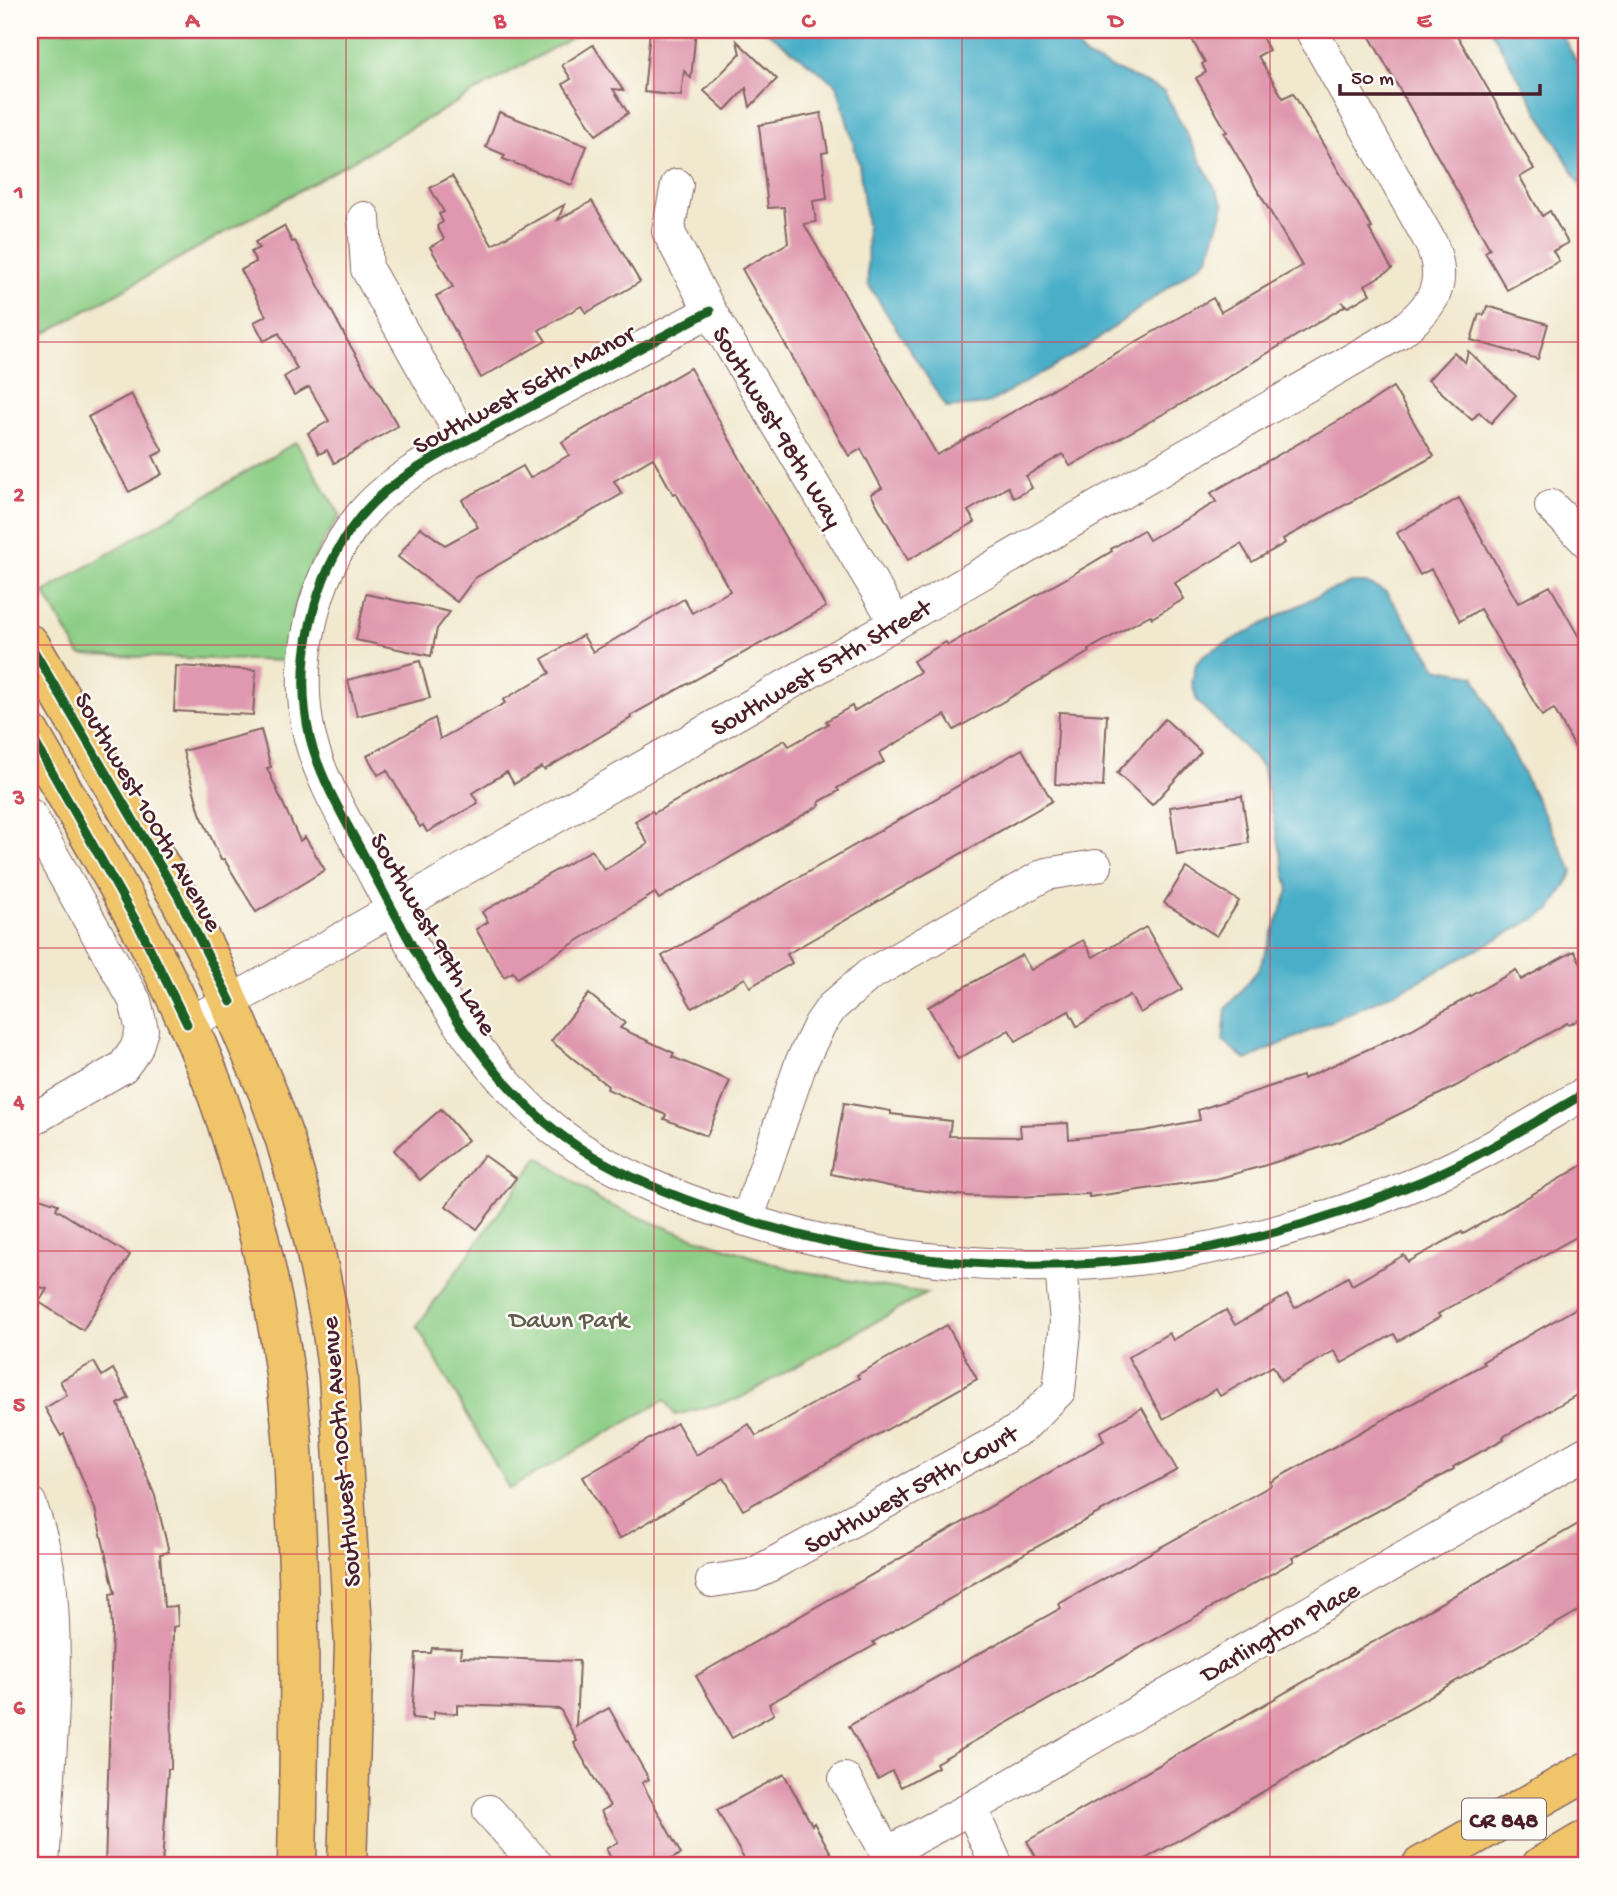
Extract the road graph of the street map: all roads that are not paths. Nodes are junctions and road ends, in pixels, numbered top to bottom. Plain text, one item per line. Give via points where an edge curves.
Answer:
1 (1311, 30) edge
2 (677, 185) dead end
3 (364, 218) dead end
4 (710, 311) junction
5 (465, 442) junction
6 (1551, 506) dead end
7 (1587, 542) edge
8 (322, 585) joint
9 (896, 623) junction
10 (30, 644) edge
11 (30, 733) edge
12 (30, 815) edge
13 (1096, 866) dead end
14 (393, 909) junction
15 (231, 1002) junction
16 (187, 1024) junction
17 (1587, 1092) edge
18 (30, 1121) edge
19 (747, 1220) junction
20 (1061, 1266) junction
21 (1587, 1452) edge
22 (33, 1521) edge
23 (712, 1581) dead end
24 (1587, 1771) edge
25 (845, 1779) dead end
26 (971, 1808) junction
27 (489, 1811) dead end
28 (1587, 1839) edge
29 (890, 1859) edge
30 (43, 1866) edge
31 (297, 1866) edge
32 (348, 1866) edge
33 (538, 1866) edge
34 (997, 1866) edge
35 (1421, 1866) edge
36 (1541, 1866) edge

1 - 9 street, Southwest 57th Street via 1431,243 1439,275 1428,306 1400,332
2 - 4 street, Southwest 98th Way via 668,231
3 - 5 street via 367,269
4 - 5 street, Southwest 56th Manor
4 - 9 street, Southwest 98th Way
5 - 8 street, Southwest 56th Manor via 373,503 347,535
6 - 7 street
8 - 14 street, Southwest 99th Lane via 307,639 310,737 338,807
9 - 14 street, Southwest 57th Street
10 - 15 main road, Southwest 100th Avenue via 178,896
11 - 16 main road, Southwest 100th Avenue via 142,932
12 - 18 street via 135,1001 142,1030 123,1067
13 - 19 street via 1046,874 869,975 832,1007 801,1063
14 - 15 street, Southwest 57th Street
14 - 19 street, Southwest 99th Lane via 465,1031 515,1094 548,1124 593,1157 684,1199
15 - 16 street, Southwest 57th Street
15 - 32 main road, Southwest 100th Avenue via 299,1186 338,1376 354,1645
16 - 31 main road, Southwest 100th Avenue via 225,1119 250,1202 273,1300 291,1425 300,1596
17 - 20 street, Southwest 99th Lane via 1493,1147 1424,1180 1294,1227 1151,1258
19 - 20 street, Southwest 99th Lane via 884,1254 971,1265
20 - 23 street, Southwest 59th Court via 1066,1322 1059,1391 1022,1428 752,1575
21 - 26 street, Darlington Place
22 - 30 street via 51,1591 53,1691
24 - 35 main road, CR 848
25 - 29 street, Darlington Place
26 - 29 street, Darlington Place
26 - 34 street
27 - 33 street
28 - 36 main road, CR 848

